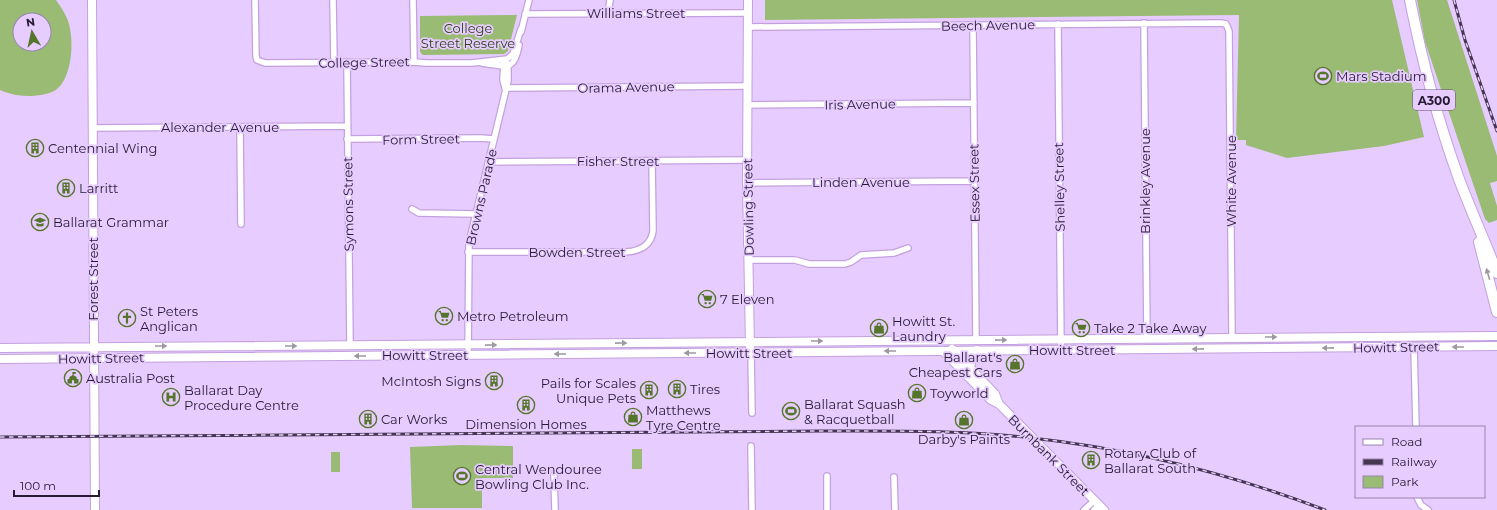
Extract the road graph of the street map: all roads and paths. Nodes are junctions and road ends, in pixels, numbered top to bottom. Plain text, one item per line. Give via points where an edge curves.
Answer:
1 (92, 0) edge
2 (255, 0) edge
3 (333, 0) edge
4 (413, 0) edge
5 (529, 0) edge
6 (610, 0) edge
7 (748, 0) edge
8 (1410, 0) edge
9 (748, 13) junction
10 (525, 14) junction
11 (608, 14) junction
12 (1144, 23) junction
13 (1058, 24) junction
14 (973, 25) junction
15 (1227, 25) joint
16 (748, 26) junction
17 (347, 62) junction
18 (414, 62) junction
19 (334, 63) junction
20 (505, 64) junction
21 (747, 86) junction
22 (505, 88) junction
23 (974, 103) junction
24 (747, 105) junction
25 (347, 126) junction
26 (240, 127) junction
27 (92, 128) junction
28 (347, 139) junction
29 (494, 139) junction
30 (747, 160) junction
31 (652, 161) junction
32 (489, 162) junction
33 (974, 181) junction
34 (747, 183) junction
35 (1466, 198) junction
36 (412, 209) dead end
37 (476, 214) junction
38 (241, 224) dead end
39 (908, 248) dead end
40 (468, 252) junction
41 (750, 260) junction
42 (1497, 273) edge
43 (1497, 312) edge
44 (1497, 336) edge
45 (1232, 337) junction
46 (1147, 338) junction
47 (976, 340) junction
48 (1061, 340) junction
49 (876, 341) junction
50 (948, 341) junction
51 (750, 342) junction
52 (350, 345) junction
53 (468, 345) junction
54 (1497, 346) edge
55 (94, 347) junction
56 (1414, 347) junction
57 (0, 348) edge
58 (977, 350) junction
59 (1061, 350) junction
60 (876, 351) junction
61 (943, 351) junction
62 (751, 353) junction
63 (468, 355) junction
64 (952, 355) junction
65 (94, 358) junction
66 (0, 359) edge
67 (970, 368) junction
68 (999, 404) junction
69 (752, 413) dead end
70 (1416, 426) edge
71 (751, 446) dead end
72 (554, 475) dead end
73 (826, 476) dead end
74 (894, 477) dead end
75 (1418, 498) edge
76 (1099, 507) edge
77 (95, 510) edge
78 (555, 510) edge
79 (752, 510) edge
80 (827, 510) edge
81 (895, 510) edge
82 (1084, 510) edge
83 (1428, 510) edge

1 - 27 main road, Forest Street
2 - 19 street, College Street via 258,60 265,63
3 - 19 street
4 - 18 street
5 - 10 street
6 - 11 street
7 - 9 main road, Dowling Street
8 - 35 highway, A300 via 1427,74
9 - 11 street, Williams Street
9 - 16 main road, Dowling Street
10 - 11 street, Williams Street
10 - 20 street via 517,58 514,63
12 - 13 street, Beech Avenue
12 - 15 street, Beech Avenue via 1221,22
12 - 46 street, Brinkley Avenue
13 - 14 street, Beech Avenue
13 - 48 street, Shelley Street
14 - 16 street, Beech Avenue
14 - 23 street, Essex Street
15 - 45 street, White Avenue
16 - 21 main road, Dowling Street
17 - 18 street, College Street
17 - 19 street, College Street
17 - 25 street, Symons Street
18 - 20 street, College Street via 472,63 490,60
20 - 22 street, Browns Parade
21 - 22 street, Orama Avenue
21 - 24 main road, Dowling Street
22 - 29 street, Browns Parade
23 - 24 street, Iris Avenue
23 - 33 street, Essex Street
24 - 30 main road, Dowling Street
25 - 26 street, Alexander Avenue
25 - 28 street, Symons Street
26 - 27 street, Alexander Avenue
26 - 38 street
27 - 55 main road, Forest Street
28 - 29 street, Form Street
28 - 52 street, Symons Street
29 - 32 street, Browns Parade
30 - 31 street, Fisher Street
30 - 34 main road, Dowling Street
31 - 32 street, Fisher Street
31 - 40 street, Bowden Street via 653,231 650,240 640,250
32 - 37 street, Browns Parade
33 - 34 street, Linden Avenue
33 - 47 street, Essex Street
34 - 41 main road, Dowling Street
35 - 42 highway, A300
43 -> 35 highway, A300
36 - 37 street via 418,213
37 - 40 street, Browns Parade
39 - 41 street via 894,253 861,255 845,264
40 - 53 street, Browns Parade
41 - 51 main road, Dowling Street
45 -> 44 main road, Howitt Street
45 - 46 main road, Howitt Street
46 - 48 main road, Howitt Street
47 -> 48 main road, Howitt Street
47 - 50 main road, Howitt Street
48 - 59 street, Shelley Street
49 - 50 main road, Howitt Street
51 -> 49 main road, Howitt Street
49 - 60 main road
50 - 61 main road
50 - 64 main road, Burnbank Street
53 -> 51 main road, Howitt Street
51 - 62 main road, Dowling Street
52 - 53 main road, Howitt Street
55 -> 52 main road, Howitt Street
53 - 63 street, Browns Parade
54 -> 56 main road, Howitt Street
55 - 57 main road, Howitt Street
55 - 65 main road, Forest Street
56 -> 59 main road, Howitt Street
56 - 70 street
58 - 59 main road, Howitt Street
58 - 64 main road, Howitt Street
58 - 67 main road via 972,357
61 -> 60 main road, Howitt Street
60 - 62 main road, Howitt Street
61 - 64 main road, Burnbank Street
62 -> 63 main road, Howitt Street
62 - 69 street, Dowling Street
63 -> 65 main road, Howitt Street
64 - 67 main road, Burnbank Street
64 - 68 main road, Burnbank Street via 991,400
65 - 66 main road, Howitt Street
65 - 77 main road, Forest Street
67 - 68 main road, Burnbank Street via 995,394
68 - 76 main road, Burnbank Street
71 - 79 street
72 - 78 street
73 - 80 street
74 - 81 street
75 - 83 street
76 - 82 street

